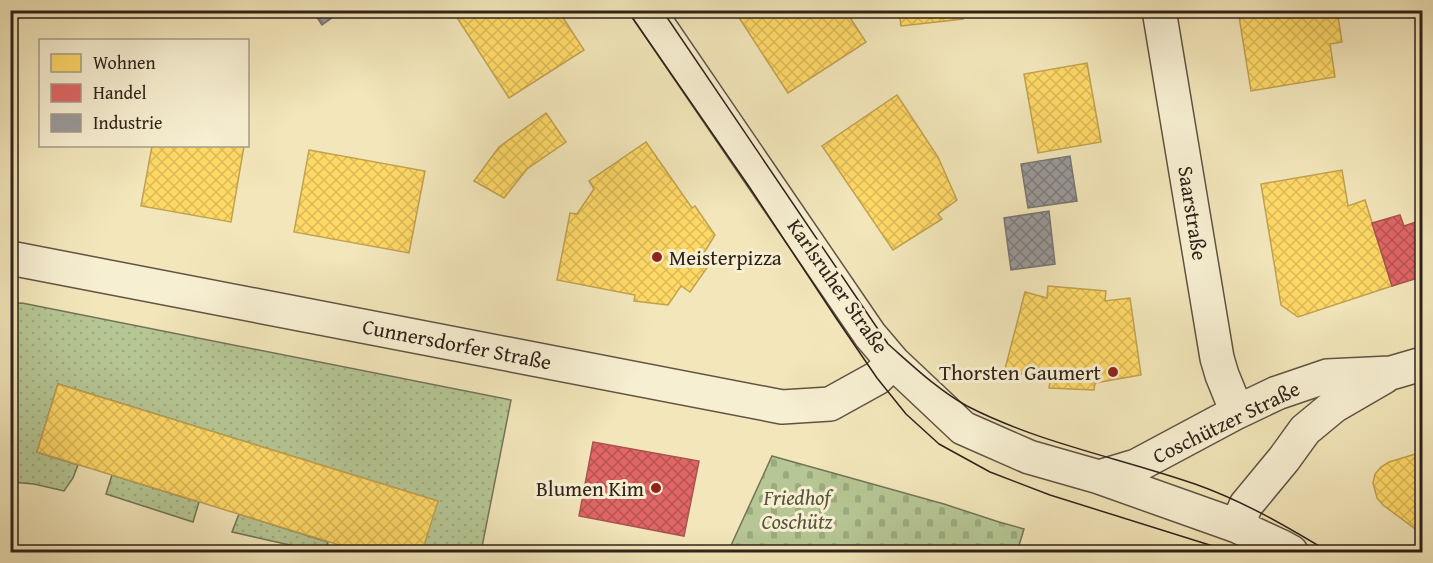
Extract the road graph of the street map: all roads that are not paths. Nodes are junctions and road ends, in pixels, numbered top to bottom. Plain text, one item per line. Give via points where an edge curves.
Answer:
1 (648, 10) edge
2 (1160, 10) edge
3 (10, 258) edge
4 (893, 362) junction
5 (1422, 364) edge
6 (1391, 373) junction
7 (1237, 412) junction
8 (1099, 477) junction
9 (1237, 526) junction
10 (1291, 552) edge

1 - 4 street, Karlsruher Straße via 830,278
2 - 7 street, Saarstraße via 1216,358
3 - 4 street, Cunnersdorfer Straße via 782,407 830,404 877,378
4 - 8 street, Karlsruher Straße via 963,428 1029,457
5 - 6 street, Coschützer Straße
6 - 7 street, Coschützer Straße via 1327,376
6 - 9 street, Coschützer Straße via 1334,406 1305,430 1246,505
7 - 8 street, Coschützer Straße via 1136,466
8 - 9 street, Karlsruher Straße
9 - 10 street, Karlsruher Straße

